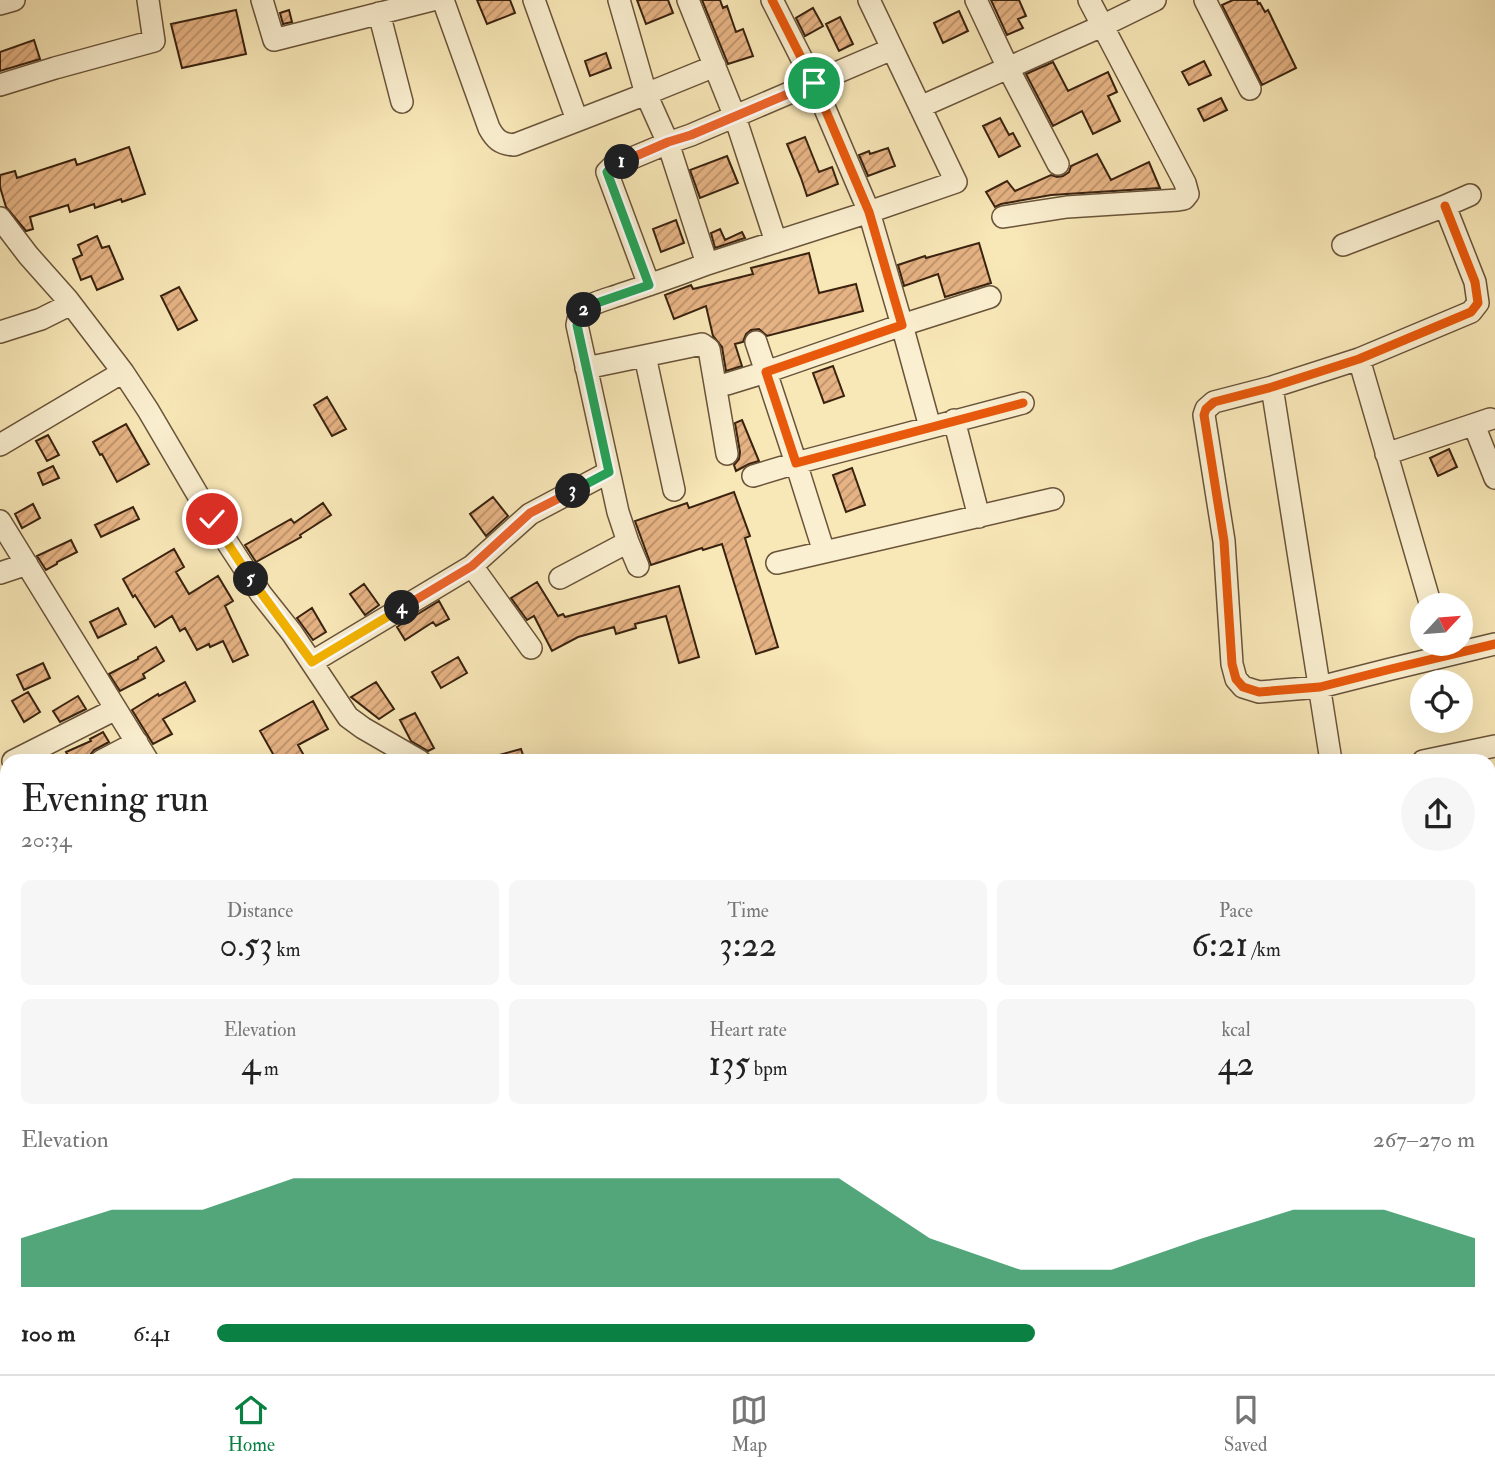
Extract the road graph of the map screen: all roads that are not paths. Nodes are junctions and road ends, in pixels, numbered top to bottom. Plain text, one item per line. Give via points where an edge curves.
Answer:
1 (14, 0) edge
2 (148, 0) edge
3 (262, 0) edge
4 (432, 0) edge
5 (443, 0) edge
6 (534, 0) edge
7 (619, 0) edge
8 (688, 0) edge
9 (772, 0) edge
10 (869, 0) edge
11 (976, 0) edge
12 (1089, 0) edge
13 (1155, 0) edge
14 (1205, 0) edge
15 (0, 4) edge
16 (379, 13) junction
17 (1102, 26) junction
18 (891, 49) junction
19 (715, 66) junction
20 (1008, 68) junction
21 (814, 83) junction
22 (0, 85) edge
23 (1250, 89) dead end
24 (646, 94) junction
25 (402, 102) dead end
26 (920, 107) junction
27 (735, 117) junction
28 (577, 120) junction
29 (668, 142) junction
30 (1058, 164) dead end
31 (1470, 195) dead end
32 (1445, 206) junction
33 (869, 212) junction
34 (1003, 217) dead end
35 (0, 218) edge
36 (776, 242) junction
37 (1343, 245) dead end
38 (707, 264) junction
39 (649, 285) junction
40 (990, 297) dead end
41 (71, 304) junction
42 (902, 325) junction
43 (0, 332) edge
44 (756, 342) dead end
45 (645, 356) junction
46 (1359, 359) junction
47 (586, 368) junction
48 (123, 372) junction
49 (766, 372) junction
50 (727, 384) dead end
51 (1272, 387) junction
52 (1023, 403) dead end
53 (954, 421) junction
54 (930, 427) junction
55 (0, 444) edge
56 (727, 454) dead end
57 (1386, 454) junction
58 (796, 463) junction
59 (609, 472) junction
60 (752, 476) dead end
61 (1495, 478) edge
62 (674, 490) dead end
63 (1052, 499) dead end
64 (979, 517) junction
65 (0, 521) edge
66 (628, 542) junction
67 (824, 552) junction
68 (777, 563) dead end
69 (27, 564) junction
70 (472, 566) junction
71 (638, 566) dead end
72 (0, 573) edge
73 (560, 578) dead end
74 (1427, 593) edge
75 (1495, 644) edge
76 (1474, 646) edge
77 (531, 648) dead end
78 (1424, 656) edge
79 (312, 662) junction
80 (1320, 687) junction
81 (116, 709) junction
82 (137, 742) junction
83 (1495, 746) edge
84 (27, 754) edge
85 (114, 754) edge
86 (144, 754) edge
87 (408, 754) edge
88 (1330, 754) edge
89 (1477, 754) edge

1 - 15 street
2 - 22 street via 153,41
3 - 16 street via 274,40
4 - 16 street
5 - 28 street via 495,139 514,145
6 - 28 street
7 - 24 street
8 - 19 street
9 - 21 street
10 - 18 street
11 - 20 street
12 - 17 street
13 - 17 street
14 - 23 street
16 - 25 street
17 - 20 street
17 - 34 street via 1188,194 1178,200 1067,207
18 - 21 street
18 - 26 street
19 - 24 street
19 - 27 street
20 - 26 street
20 - 30 street
21 - 27 street
21 - 33 street
24 - 28 street
24 - 29 street
26 - 33 street via 956,181
27 - 29 street
27 - 36 street
29 - 38 street
29 - 39 street via 607,172
31 - 32 street
32 - 37 street
32 - 46 street via 1475,282 1478,303 1471,312
33 - 36 street
33 - 42 street
35 - 41 street
36 - 38 street
38 - 39 street
39 - 47 street via 594,304 580,315 577,325
40 - 42 street
41 - 43 street
41 - 48 street
42 - 49 street
42 - 54 street
44 - 49 street
45 - 47 street
45 - 56 street via 702,344 709,349
45 - 62 street
46 - 51 street
46 - 57 street
47 - 59 street
48 - 55 street
48 - 79 street via 212,519
49 - 50 street
49 - 58 street
51 - 80 street
51 - 80 street via 1214,402 1204,415 1224,541 1232,664 1243,687 1259,692
52 - 53 street
53 - 54 street
53 - 64 street
54 - 58 street
57 - 61 street via 1482,422
57 - 74 street
58 - 60 street
58 - 67 street
59 - 66 street
59 - 70 street via 530,513
63 - 64 street
64 - 67 street
65 - 69 street
66 - 71 street
66 - 73 street
67 - 68 street
69 - 72 street
69 - 81 street
70 - 77 street
70 - 79 street
75 - 76 street
78 - 80 street
79 - 87 street via 348,717
80 - 88 street
81 - 82 street
81 - 84 street
82 - 85 street
82 - 86 street
83 - 89 street

